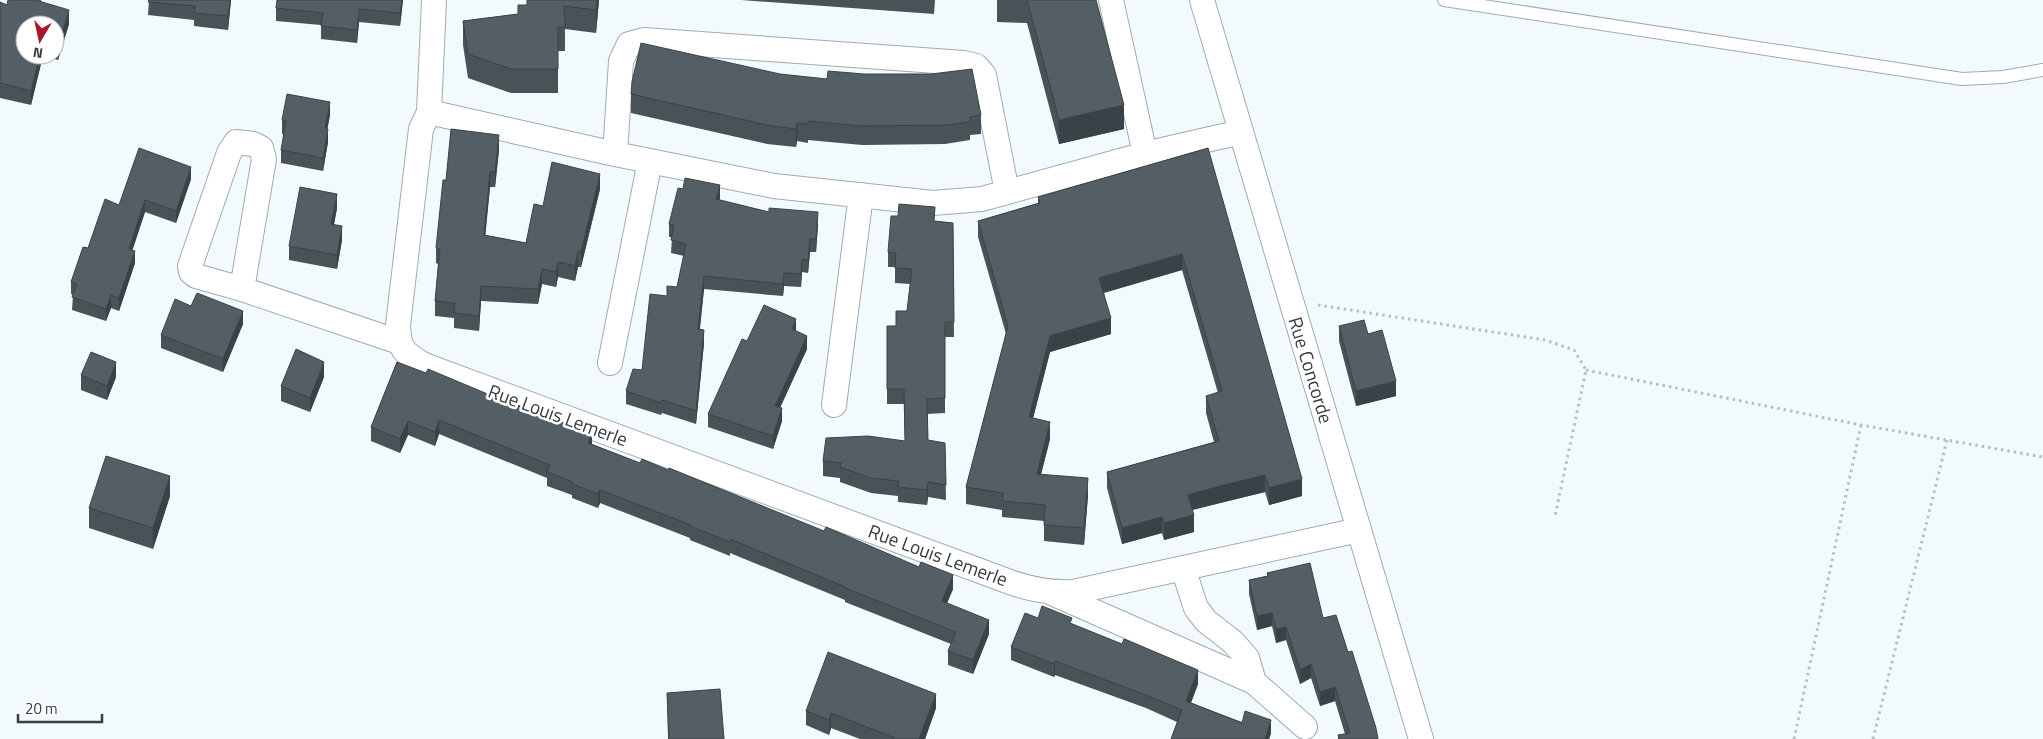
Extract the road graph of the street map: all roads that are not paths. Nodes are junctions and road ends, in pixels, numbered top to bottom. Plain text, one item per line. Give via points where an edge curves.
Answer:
1 (434, 0) edge
2 (1111, 0) edge
3 (1202, 0) edge
4 (1444, 0) edge
5 (2043, 69) edge
6 (430, 112) junction
7 (1241, 132) junction
8 (615, 154) junction
9 (1144, 154) junction
10 (650, 161) junction
11 (1007, 192) junction
12 (861, 195) junction
13 (242, 289) junction
14 (399, 342) junction
15 (610, 363) dead end
16 (834, 405) dead end
17 (1359, 530) junction
18 (1183, 568) junction
19 (1050, 593) junction
20 (1254, 682) junction
21 (1305, 727) dead end
22 (1421, 739) edge

1 - 6 street
2 - 9 street
3 - 7 street, Rue Concorde
4 - 5 lane via 1962,79 2003,77
6 - 8 street
6 - 14 street via 420,129 398,326
7 - 9 street
7 - 17 street, Rue Concorde
8 - 10 street
8 - 11 street via 621,60 629,44 636,42 644,40 964,63 976,66 984,75
9 - 11 street
10 - 12 street via 774,186
10 - 15 street
11 - 12 street via 982,199 933,202
12 - 16 street
13 - 13 street via 196,276 190,266 229,152 236,142 261,148 264,159
13 - 14 street
14 - 19 street, Rue Louis Lemerle via 409,356 424,365 1029,589
17 - 18 street, Rue Louis Lemerle
17 - 22 street, Rue Concorde
18 - 19 street, Rue Louis Lemerle via 1073,592
18 - 20 street via 1196,608 1247,658
19 - 20 street, Rue Louis Lemerle
20 - 21 street, Rue Louis Lemerle

